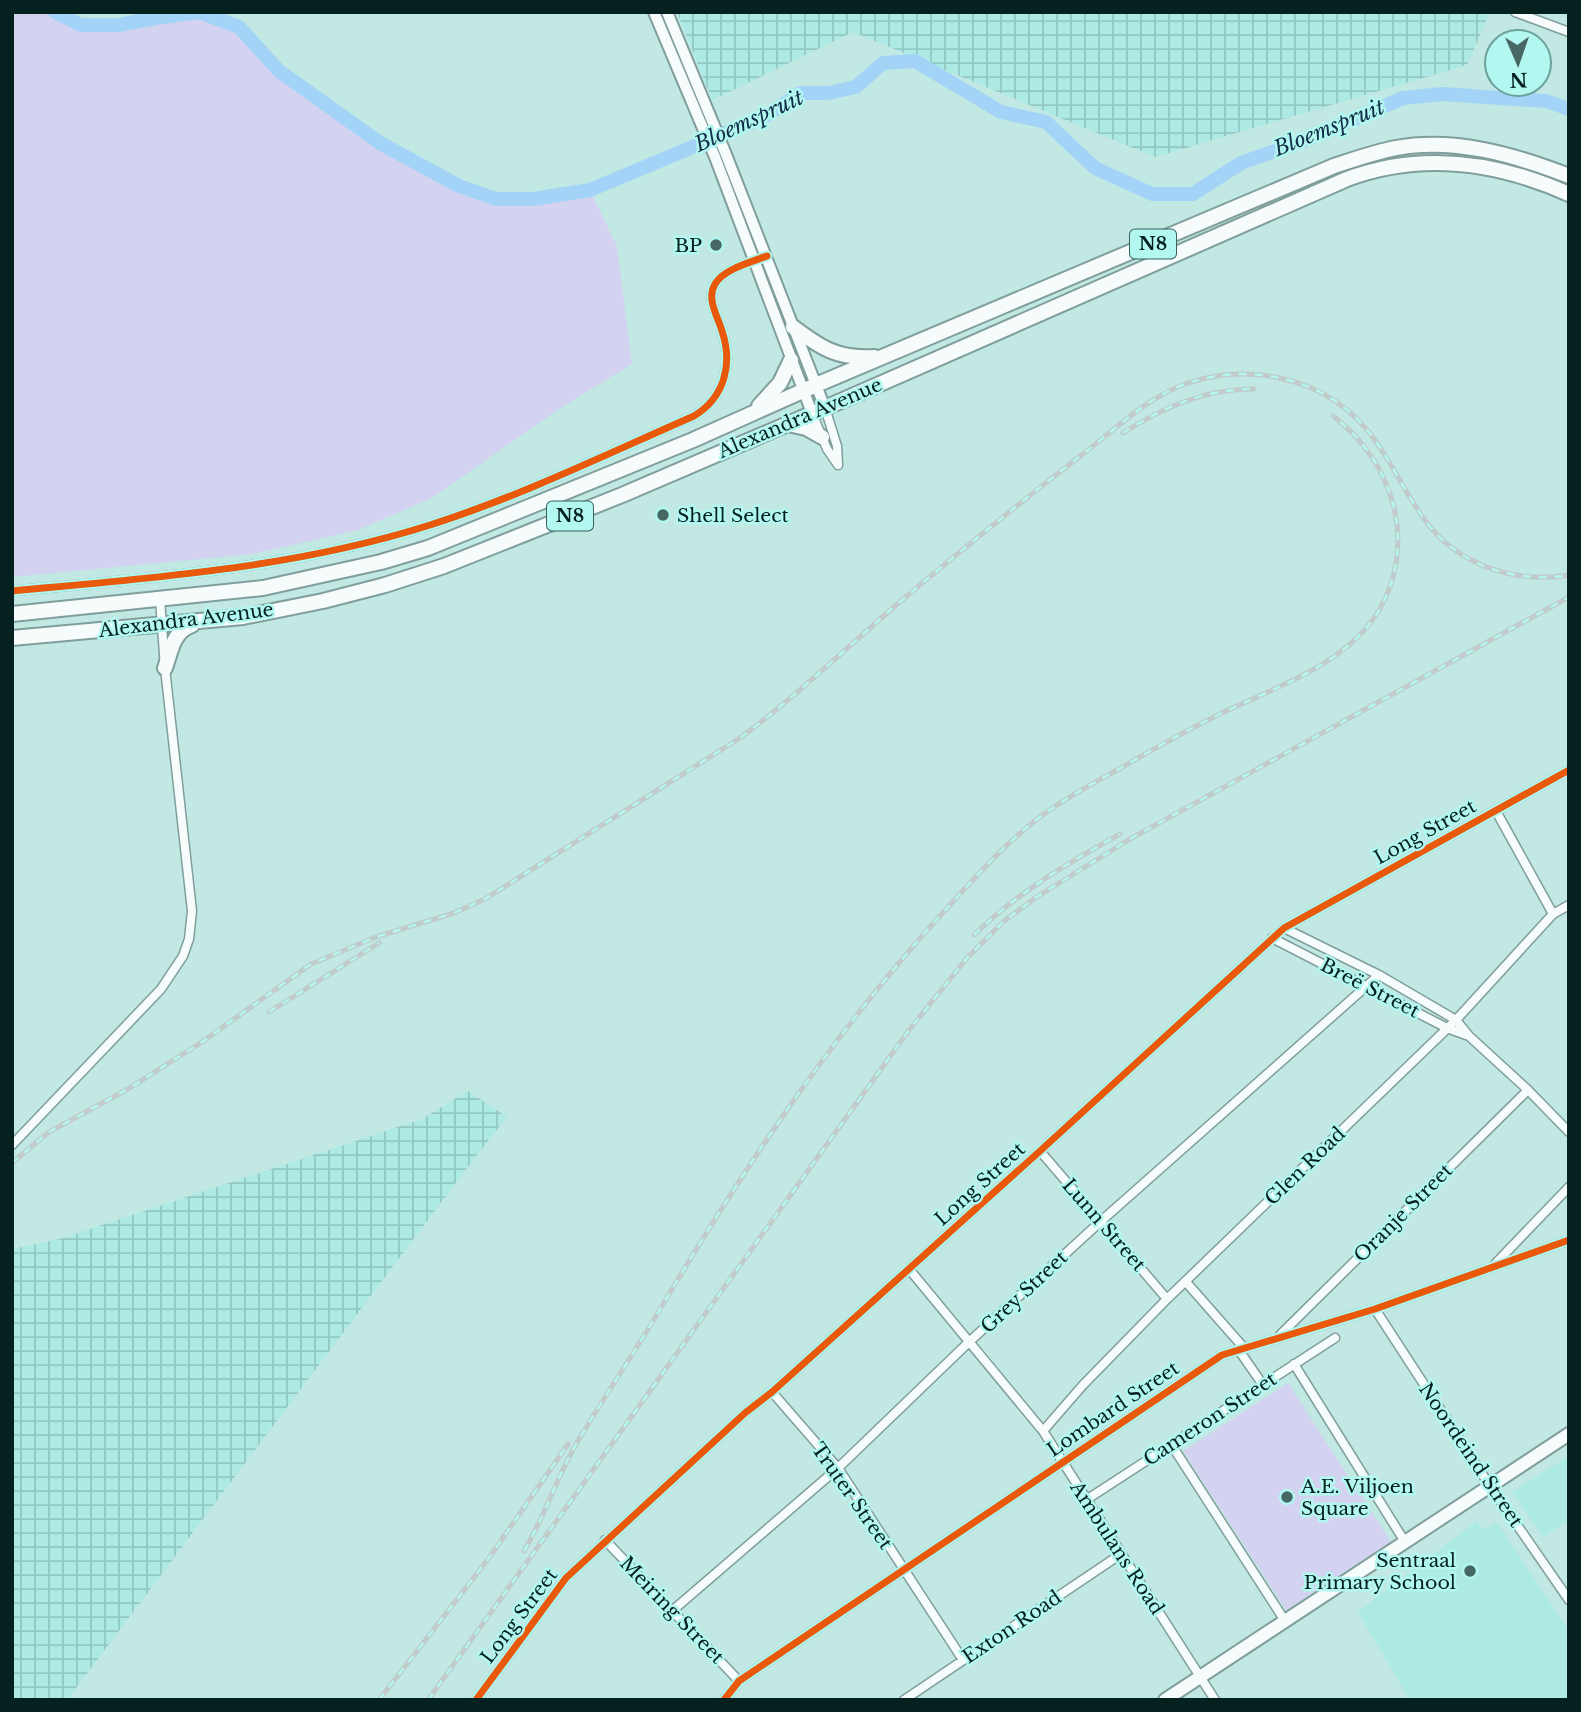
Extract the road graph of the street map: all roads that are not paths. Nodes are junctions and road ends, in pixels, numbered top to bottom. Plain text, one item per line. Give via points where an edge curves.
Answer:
1 (654, 12) edge
2 (667, 12) edge
3 (1515, 12) edge
4 (1569, 32) edge
5 (707, 122) junction
6 (720, 154) junction
7 (1569, 162) edge
8 (1545, 167) junction
9 (1569, 176) edge
10 (1569, 194) edge
11 (766, 256) junction
12 (754, 260) junction
13 (793, 327) junction
14 (883, 357) junction
15 (791, 360) junction
16 (810, 388) junction
17 (818, 411) junction
18 (737, 421) junction
19 (787, 424) junction
20 (822, 437) junction
21 (315, 577) junction
22 (12, 591) edge
23 (160, 598) junction
24 (323, 601) junction
25 (12, 614) edge
26 (204, 621) junction
27 (161, 625) junction
28 (12, 638) edge
29 (165, 668) junction
30 (1569, 770) edge
31 (1496, 811) junction
32 (1569, 905) edge
33 (1553, 914) junction
34 (1284, 928) junction
35 (1272, 938) junction
36 (1379, 975) junction
37 (1367, 985) junction
38 (1456, 1020) junction
39 (1447, 1028) junction
40 (1469, 1036) junction
41 (1528, 1090) junction
42 (1569, 1132) edge
43 (12, 1145) edge
44 (1040, 1151) junction
45 (1569, 1187) edge
46 (1100, 1222) junction
47 (1569, 1240) edge
48 (1493, 1265) junction
49 (909, 1269) junction
50 (1186, 1282) junction
51 (1167, 1299) junction
52 (1375, 1309) junction
53 (1278, 1337) junction
54 (1335, 1338) dead end
55 (969, 1342) junction
56 (1241, 1348) junction
57 (1294, 1364) junction
58 (1263, 1385) junction
59 (772, 1392) junction
60 (1044, 1431) junction
61 (1569, 1434) edge
62 (1171, 1444) junction
63 (1062, 1462) junction
64 (838, 1468) junction
65 (1490, 1486) junction
66 (1086, 1500) junction
67 (605, 1540) junction
68 (1405, 1542) junction
69 (1121, 1554) junction
70 (904, 1569) junction
71 (1569, 1600) edge
72 (672, 1611) junction
73 (1285, 1621) junction
74 (963, 1660) junction
75 (1200, 1676) junction
76 (739, 1681) junction
77 (476, 1700) edge
78 (724, 1700) edge
79 (904, 1700) edge
80 (1165, 1700) edge
81 (1215, 1700) edge

1 - 5 main road
2 - 5 main road
3 - 4 street
5 - 6 main road
6 - 11 main road
6 - 12 main road
7 - 8 highway
8 - 9 highway, Alexandra Avenue / N8
8 - 14 highway, Alexandra Avenue / N8 via 1453,146 1417,145 1379,152 1334,166
10 - 17 highway, Alexandra Avenue / N8 via 1519,174 1465,163 1381,167
11 - 12 street
11 - 13 main road
12 - 15 main road
12 - 22 street via 726,274 713,288 727,366 721,389 694,416 508,497 372,541 264,564
13 - 14 highway via 836,354
13 - 16 main road
14 - 16 highway, Alexandra Avenue / N8
15 - 16 main road
15 - 18 highway via 772,394
16 - 17 main road
16 - 18 highway, Alexandra Avenue / N8
17 - 19 highway, Alexandra Avenue / N8
17 - 20 street
17 - 20 street via 837,446 838,465
18 - 21 highway, Alexandra Avenue / N8 via 428,548
19 - 20 highway
19 - 24 highway, Alexandra Avenue / N8 via 444,566
21 - 23 highway, Alexandra Avenue / N8 via 263,588
21 - 24 highway
23 - 25 highway, Alexandra Avenue / N8
23 - 27 street
24 - 26 highway, Alexandra Avenue / N8
26 - 27 highway, Alexandra Avenue / N8
26 - 29 highway via 181,631
27 - 28 highway, Alexandra Avenue / N8
27 - 29 street
29 - 43 street via 191,895 189,939 161,989
30 - 31 street, Long Street
31 - 33 street
31 - 34 street, Long Street
32 - 33 street, Glen Road
33 - 38 street, Glen Road
34 - 35 street, Long Street
34 - 36 street, Breë Street
35 - 37 street, Breë Street
35 - 44 street, Long Street
36 - 37 street, Grey Street
36 - 38 street, Breë Street
37 - 39 street, Breë Street
37 - 46 street, Grey Street
38 - 39 street, Glen Road
38 - 40 street, Breë Street
39 - 40 street, Breë Street
39 - 50 street, Glen Road
40 - 41 street, Breë Street
41 - 42 street, Breë Street
41 - 53 street, Oranje Street
44 - 46 street, Lunn Street
44 - 49 street, Long Street
45 - 48 street
46 - 51 street, Lunn Street
46 - 55 street, Grey Street
47 - 48 street, Lombard Street
48 - 52 street, Lombard Street
49 - 55 street, Ambulans Road
49 - 59 street, Long Street
50 - 51 street, Glen Road
50 - 56 street
51 - 60 street, Glen Road
52 - 53 street, Lombard Street
52 - 65 street, Noordeind Street
53 - 56 street, Lombard Street
54 - 57 street, Cameron Street
55 - 60 street, Ambulans Road
55 - 64 street, Grey Street
56 - 58 street
56 - 63 street, Lombard Street via 1222,1355
57 - 58 street, Cameron Street
57 - 68 street
58 - 62 street, Cameron Street
59 - 64 street, Truter Street
59 - 67 street, Long Street
60 - 63 street, Ambulans Road
61 - 65 main road
62 - 66 street, Cameron Street
62 - 73 street
63 - 66 street, Ambulans Road
63 - 70 street, Lombard Street
64 - 70 street, Truter Street
64 - 72 street, Grey Street
65 - 68 main road
65 - 71 street, Noordeind Street
66 - 69 street, Ambulans Road
67 - 72 street, Meiring Street
67 - 77 street, Long Street via 558,1588
68 - 73 main road
69 - 74 street, Exton Road
69 - 75 street, Ambulans Road
70 - 74 street, Truter Street
70 - 76 street, Lombard Street
72 - 76 street, Meiring Street
73 - 75 main road
74 - 79 street, Exton Road
75 - 80 main road
75 - 81 street, Ambulans Road
76 - 78 street, Lombard Street

